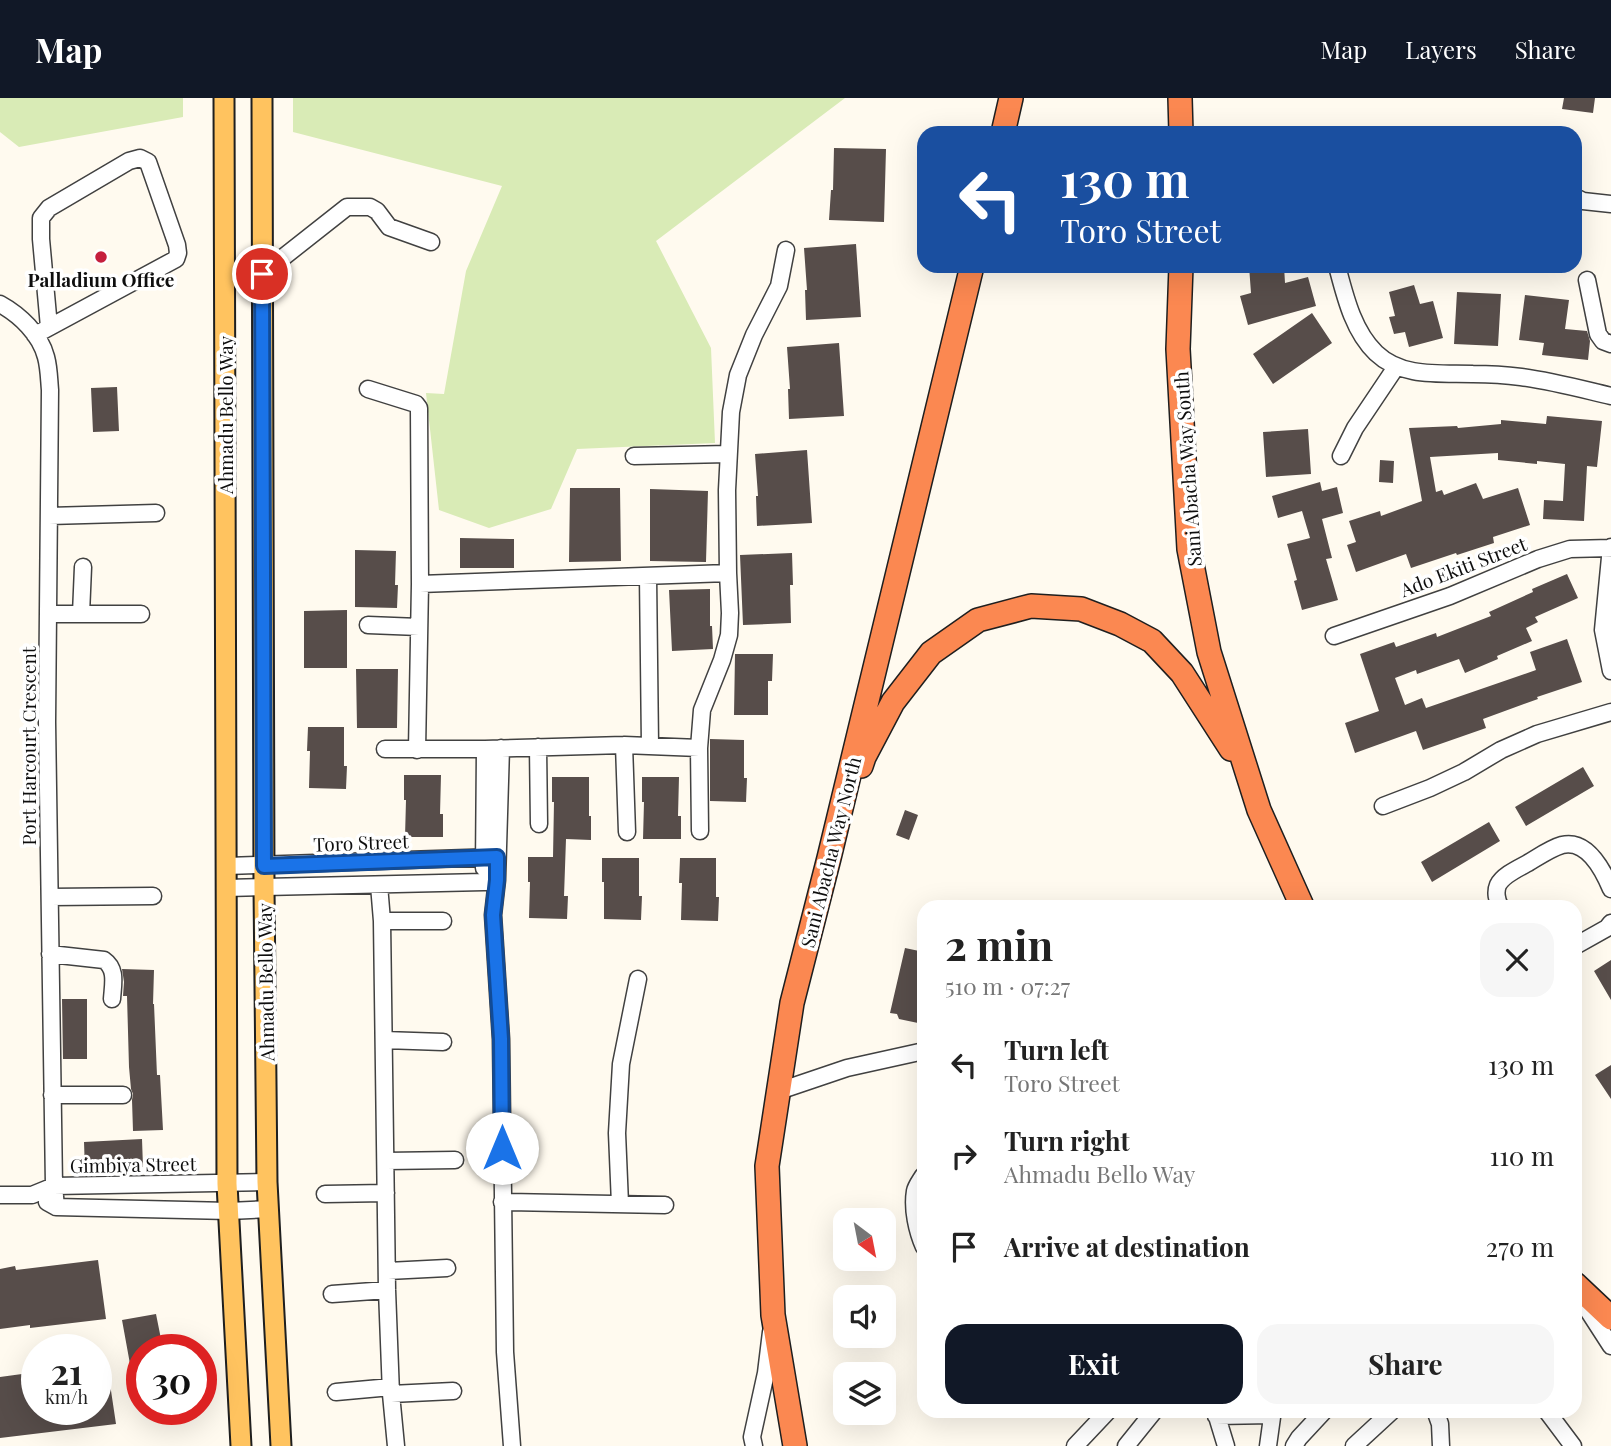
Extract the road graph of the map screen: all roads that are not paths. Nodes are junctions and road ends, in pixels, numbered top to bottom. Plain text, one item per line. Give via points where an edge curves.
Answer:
1 (224, 98) edge
2 (262, 98) edge
3 (1010, 98) edge
4 (1180, 98) edge
5 (1004, 126) edge
6 (1181, 126) edge
7 (1582, 200) edge
8 (1611, 204) edge
9 (431, 242) dead end
10 (786, 250) dead end
11 (970, 273) edge
12 (1181, 273) edge
13 (1338, 273) edge
14 (262, 274) junction
15 (1587, 280) dead end
16 (0, 304) edge
17 (42, 331) junction
18 (1611, 344) edge
19 (1396, 368) junction
20 (368, 389) dead end
21 (1611, 396) edge
22 (728, 454) junction
23 (634, 456) dead end
24 (1341, 456) dead end
25 (156, 513) dead end
26 (49, 516) junction
27 (1611, 547) edge
28 (83, 567) dead end
29 (728, 573) junction
30 (648, 576) junction
31 (420, 584) junction
32 (48, 614) junction
33 (80, 614) junction
34 (141, 614) dead end
35 (368, 625) dead end
36 (419, 627) junction
37 (1607, 629) edge
38 (1334, 636) dead end
39 (1611, 671) edge
40 (1611, 712) edge
41 (624, 745) junction
42 (650, 746) junction
43 (538, 747) junction
44 (493, 748) junction
45 (699, 748) junction
46 (385, 749) dead end
47 (417, 750) junction
48 (1247, 771) junction
49 (1383, 806) dead end
50 (539, 824) dead end
51 (700, 831) dead end
52 (627, 832) dead end
53 (490, 858) junction
54 (829, 858) junction
55 (227, 866) junction
56 (264, 866) junction
57 (1609, 877) edge
58 (491, 881) junction
59 (379, 885) junction
60 (226, 888) junction
61 (264, 888) junction
62 (153, 896) dead end
63 (50, 897) junction
64 (1299, 900) edge
65 (1496, 900) edge
66 (382, 921) junction
67 (443, 921) dead end
68 (1611, 923) edge
69 (1582, 942) edge
70 (50, 954) junction
71 (638, 979) dead end
72 (112, 999) dead end
73 (384, 1040) junction
74 (443, 1042) dead end
75 (917, 1053) edge
76 (779, 1091) junction
77 (52, 1095) junction
78 (123, 1095) dead end
79 (455, 1160) dead end
80 (386, 1161) junction
81 (267, 1182) junction
82 (228, 1184) junction
83 (54, 1186) junction
84 (917, 1186) edge
85 (386, 1193) junction
86 (325, 1194) dead end
87 (0, 1195) edge
88 (32, 1195) junction
89 (502, 1202) junction
90 (620, 1204) junction
91 (665, 1205) dead end
92 (56, 1207) junction
93 (269, 1209) junction
94 (229, 1211) junction
95 (917, 1223) edge
96 (447, 1268) dead end
97 (388, 1271) junction
98 (387, 1290) junction
99 (1582, 1291) edge
100 (332, 1294) dead end
101 (1582, 1302) edge
102 (772, 1315) junction
103 (1611, 1318) edge
104 (1611, 1346) edge
105 (391, 1391) junction
106 (453, 1391) dead end
107 (336, 1392) dead end
108 (1101, 1418) edge
109 (1149, 1418) edge
110 (1217, 1418) edge
111 (1272, 1418) edge
112 (1319, 1418) edge
113 (1384, 1418) edge
114 (1438, 1418) edge
115 (1552, 1418) edge
116 (1300, 1443) edge
117 (241, 1446) edge
118 (281, 1446) edge
119 (396, 1446) edge
120 (512, 1446) edge
121 (754, 1446) edge
122 (795, 1446) edge
123 (1074, 1446) edge
124 (1126, 1446) edge
125 (1226, 1446) edge
126 (1268, 1446) edge
127 (1354, 1446) edge
128 (1441, 1446) edge
129 (1573, 1446) edge

1 - 55 main road, Ahmadu Bello Way
2 - 14 main road, Ahmadu Bello Way
3 - 5 highway
4 - 6 highway
7 - 8 street
9 - 14 street via 388,227 370,207 346,207
10 - 22 street via 779,286 738,375
11 - 54 highway, Sani Abacha Way North
12 - 48 highway, Sani Abacha Way South via 1178,349 1189,549 1209,652
13 - 19 street via 1361,335
14 - 56 main road, Ahmadu Bello Way
15 - 18 street via 1598,334
16 - 17 street, Port Harcourt Crescent
17 - 17 street via 176,260 177,245 148,162 140,158 129,161 49,208 41,218
17 - 26 street, Port Harcourt Crescent via 50,390
19 - 21 street via 1522,377
19 - 24 street
20 - 31 street via 419,408
22 - 23 street
22 - 29 street
25 - 26 street
26 - 32 street, Port Harcourt Crescent
27 - 37 street
27 - 38 street, Ado Ekiti Street via 1570,549 1538,559 1450,596
28 - 33 street
29 - 30 street
29 - 45 street via 729,635 702,710
30 - 31 street
30 - 42 street
31 - 36 street
32 - 33 street
32 - 63 street, Port Harcourt Crescent
33 - 34 street
35 - 36 street
36 - 47 street
37 - 39 street
40 - 49 street via 1537,734 1430,789
41 - 42 street
41 - 43 street
41 - 52 street
42 - 45 street
43 - 44 street
43 - 50 street
44 - 47 street
44 - 53 street
45 - 51 street
46 - 47 street
48 - 54 highway via 1182,673 1152,641 1081,609 1031,606 978,620 931,653 893,702 864,757
48 - 64 highway, Sani Abacha Way South via 1259,810
53 - 56 street, Toro Street
53 - 58 street
54 - 76 highway, Sani Abacha Way North via 792,1003
55 - 56 street, Toro Street
55 - 60 main road, Ahmadu Bello Way
56 - 61 main road, Ahmadu Bello Way
57 - 65 street via 1578,845 1562,845 1503,880
58 - 59 street
58 - 89 street via 501,1039
59 - 61 street
59 - 66 street
60 - 61 street
60 - 82 main road, Ahmadu Bello Way
61 - 81 main road, Ahmadu Bello Way
62 - 63 street
63 - 70 street, Port Harcourt Crescent
66 - 67 street
66 - 73 street
68 - 69 street
70 - 72 street via 111,964
70 - 77 street, Port Harcourt Crescent
71 - 90 street via 621,1064 617,1133
73 - 74 street
73 - 80 street
75 - 76 street via 847,1068
76 - 102 highway, Sani Abacha Way North via 767,1166
77 - 78 street
77 - 83 street, Port Harcourt Crescent
79 - 80 street
80 - 85 street
81 - 82 street, Gimbiya Street
81 - 93 main road, Ahmadu Bello Way
82 - 83 street, Gimbiya Street
82 - 94 main road, Ahmadu Bello Way
83 - 88 street, Gimbiya Street
83 - 92 street, Port Harcourt Crescent
84 - 95 street
85 - 86 street
85 - 97 street
87 - 88 street, Gimbiya Street
88 - 92 street
89 - 90 street
89 - 120 street
90 - 91 street
92 - 94 street
93 - 94 street
93 - 118 main road, Ahmadu Bello Way
94 - 117 main road, Ahmadu Bello Way
96 - 97 street
97 - 98 street
98 - 100 street
98 - 105 street
99 - 103 highway
101 - 104 street
102 - 121 street
102 - 122 highway, Sani Abacha Way North
105 - 106 street
105 - 107 street
105 - 119 street
108 - 123 street
109 - 124 street
110 - 125 street
111 - 126 street
112 - 116 street
113 - 127 street
114 - 128 street
115 - 129 street

